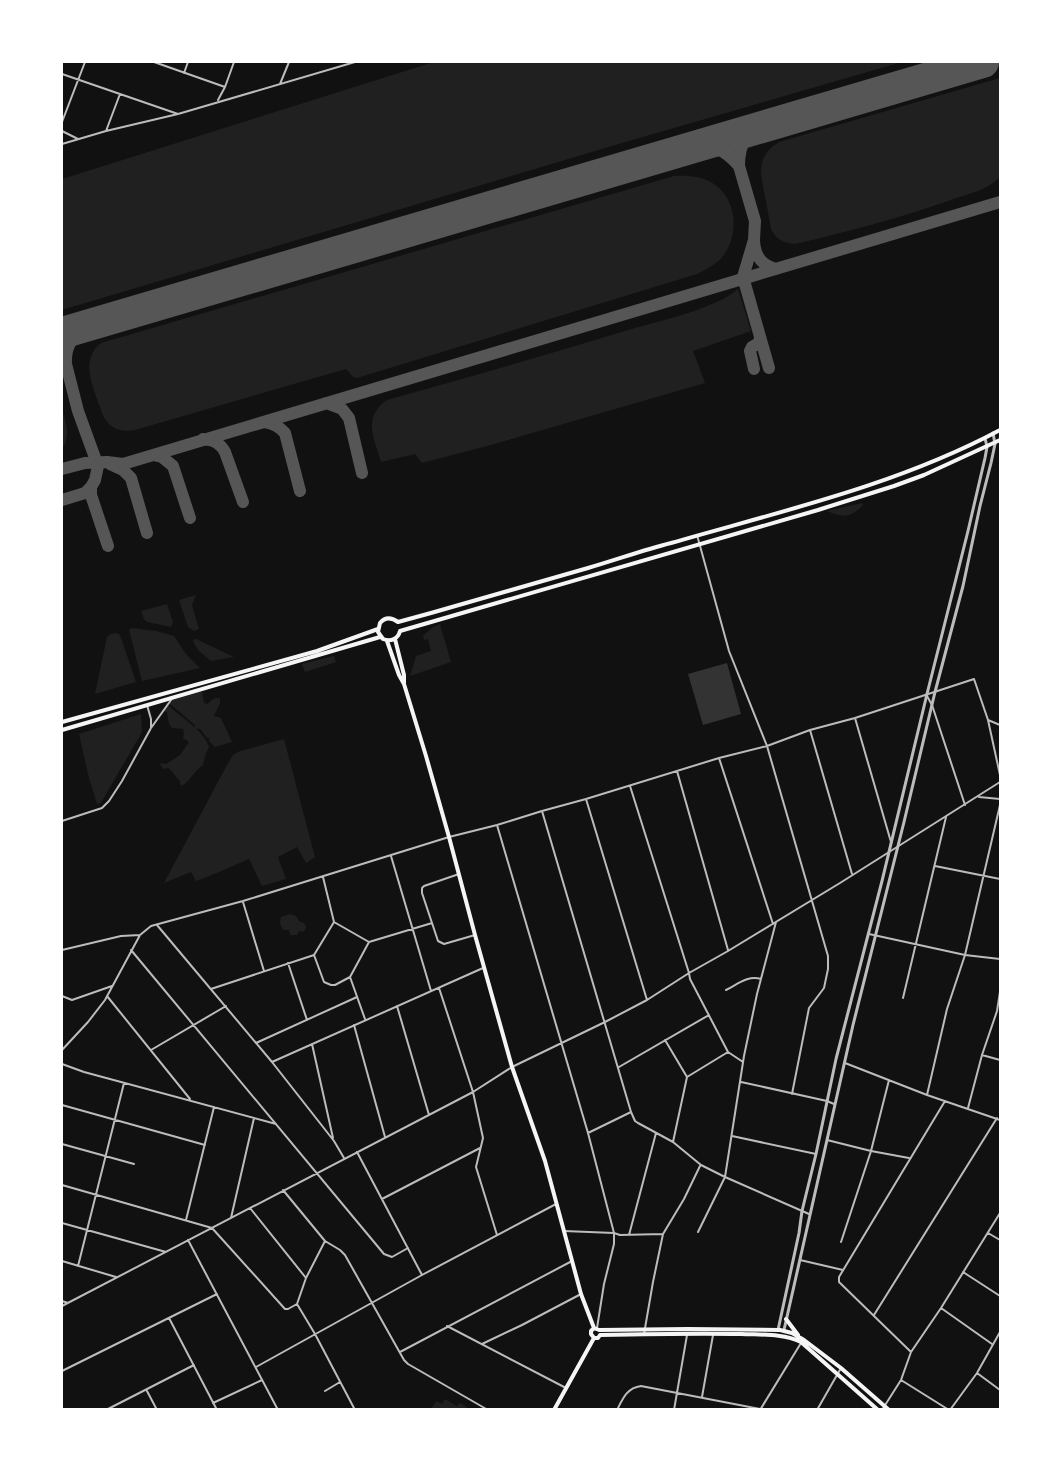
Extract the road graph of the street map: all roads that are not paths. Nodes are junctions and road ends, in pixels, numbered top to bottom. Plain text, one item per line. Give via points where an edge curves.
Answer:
1 (85, 62) edge
2 (154, 62) edge
3 (188, 62) edge
4 (234, 62) edge
5 (289, 62) edge
6 (355, 62) edge
7 (184, 73) junction
8 (62, 74) edge
9 (78, 80) junction
10 (280, 84) junction
11 (225, 87) junction
12 (120, 94) junction
13 (217, 102) junction
14 (178, 114) junction
15 (62, 122) edge
16 (62, 131) edge
17 (106, 131) junction
18 (78, 139) junction
19 (62, 144) edge
20 (1000, 430) edge
21 (993, 434) junction
22 (985, 438) junction
23 (1000, 440) edge
24 (995, 444) junction
25 (987, 447) junction
26 (697, 535) junction
27 (700, 545) junction
28 (398, 622) junction
29 (378, 629) junction
30 (400, 631) junction
31 (381, 637) junction
32 (395, 639) junction
33 (387, 641) junction
34 (404, 684) junction
35 (935, 692) junction
36 (927, 695) junction
37 (173, 698) junction
38 (147, 705) junction
39 (932, 705) junction
40 (855, 718) junction
41 (988, 720) junction
42 (62, 723) edge
43 (1000, 725) edge
44 (151, 728) junction
45 (62, 730) edge
46 (810, 730) junction
47 (767, 746) junction
48 (719, 758) junction
49 (677, 771) junction
50 (1000, 775) edge
51 (1000, 782) edge
52 (630, 786) junction
53 (978, 797) junction
54 (1000, 799) edge
55 (586, 800) junction
56 (1000, 805) edge
57 (965, 806) junction
58 (542, 811) junction
59 (946, 815) junction
60 (62, 821) edge
61 (497, 825) junction
62 (449, 837) junction
63 (891, 843) junction
64 (897, 847) junction
65 (889, 852) junction
66 (391, 856) junction
67 (935, 866) junction
68 (459, 874) junction
69 (852, 875) junction
70 (984, 875) junction
71 (323, 877) junction
72 (1000, 879) edge
73 (811, 900) junction
74 (243, 901) junction
75 (334, 922) junction
76 (432, 923) junction
77 (774, 923) junction
78 (157, 925) junction
79 (413, 930) junction
80 (869, 934) junction
81 (140, 935) junction
82 (475, 935) junction
83 (875, 936) junction
84 (369, 942) junction
85 (916, 945) junction
86 (62, 950) edge
87 (132, 950) junction
88 (728, 951) junction
89 (314, 955) junction
90 (965, 955) junction
91 (1000, 958) edge
92 (288, 963) junction
93 (484, 968) junction
94 (264, 971) junction
95 (689, 973) junction
96 (350, 976) junction
97 (761, 979) junction
98 (112, 986) junction
99 (439, 988) junction
100 (212, 989) junction
101 (726, 990) dead end
102 (431, 992) junction
103 (1000, 992) edge
104 (62, 996) edge
105 (107, 996) junction
106 (357, 997) junction
107 (903, 998) dead end
108 (647, 1000) junction
109 (225, 1006) junction
110 (397, 1006) junction
111 (999, 1011) edge
112 (708, 1015) junction
113 (307, 1020) junction
114 (365, 1020) junction
115 (605, 1022) junction
116 (194, 1025) junction
117 (354, 1025) junction
118 (665, 1040) junction
119 (256, 1043) junction
120 (312, 1044) junction
121 (562, 1044) junction
122 (62, 1050) edge
123 (151, 1050) junction
124 (728, 1052) junction
125 (982, 1055) junction
126 (1000, 1060) edge
127 (272, 1062) junction
128 (743, 1062) junction
129 (845, 1063) junction
130 (62, 1064) edge
131 (512, 1067) junction
132 (619, 1067) junction
133 (687, 1077) junction
134 (889, 1080) junction
135 (740, 1081) junction
136 (124, 1082) junction
137 (473, 1092) junction
138 (792, 1094) junction
139 (927, 1095) junction
140 (190, 1099) junction
141 (827, 1101) junction
142 (945, 1101) junction
143 (834, 1104) junction
144 (62, 1105) edge
145 (214, 1107) junction
146 (968, 1108) junction
147 (631, 1112) junction
148 (429, 1115) junction
149 (254, 1118) junction
150 (999, 1119) edge
151 (114, 1120) junction
152 (276, 1124) junction
153 (588, 1133) junction
154 (656, 1133) junction
155 (732, 1136) junction
156 (385, 1137) junction
157 (827, 1140) junction
158 (334, 1141) junction
159 (673, 1142) junction
160 (62, 1144) edge
161 (205, 1145) junction
162 (480, 1148) junction
163 (871, 1151) junction
164 (357, 1152) junction
165 (816, 1154) junction
166 (106, 1156) junction
167 (344, 1158) junction
168 (909, 1158) junction
169 (134, 1164) dead end
170 (701, 1164) junction
171 (316, 1173) junction
172 (725, 1177) junction
173 (62, 1185) edge
174 (283, 1190) junction
175 (96, 1194) junction
176 (382, 1199) junction
177 (556, 1204) junction
178 (250, 1208) junction
179 (802, 1211) junction
180 (1000, 1213) edge
181 (810, 1215) junction
182 (231, 1218) junction
183 (186, 1220) junction
184 (62, 1223) edge
185 (212, 1228) junction
186 (87, 1230) junction
187 (564, 1231) junction
188 (698, 1232) dead end
189 (614, 1233) junction
190 (988, 1233) junction
191 (663, 1234) junction
192 (497, 1235) junction
193 (629, 1235) junction
194 (188, 1240) junction
195 (1000, 1240) edge
196 (325, 1241) junction
197 (841, 1242) dead end
198 (408, 1248) junction
199 (166, 1252) junction
200 (800, 1260) junction
201 (572, 1261) junction
202 (62, 1262) edge
203 (78, 1266) junction
204 (843, 1270) junction
205 (963, 1272) junction
206 (422, 1275) junction
207 (118, 1277) junction
208 (306, 1278) junction
209 (217, 1294) junction
210 (582, 1294) junction
211 (1000, 1296) edge
212 (62, 1301) edge
213 (68, 1303) junction
214 (372, 1303) junction
215 (297, 1304) junction
216 (62, 1306) edge
217 (941, 1308) junction
218 (874, 1315) junction
219 (169, 1318) junction
220 (786, 1319) junction
221 (447, 1326) junction
222 (597, 1330) junction
223 (688, 1331) junction
224 (645, 1332) junction
225 (1000, 1332) edge
226 (777, 1333) junction
227 (783, 1333) junction
228 (315, 1334) junction
229 (713, 1334) junction
230 (798, 1336) junction
231 (594, 1338) junction
232 (802, 1341) junction
233 (482, 1344) junction
234 (992, 1344) junction
235 (400, 1352) junction
236 (911, 1352) junction
237 (194, 1365) junction
238 (256, 1367) junction
239 (841, 1368) junction
240 (62, 1371) edge
241 (977, 1372) junction
242 (837, 1374) junction
243 (262, 1380) junction
244 (901, 1380) junction
245 (340, 1382) junction
246 (566, 1388) junction
247 (146, 1390) junction
248 (1000, 1390) edge
249 (325, 1391) dead end
250 (677, 1392) junction
251 (702, 1397) junction
252 (213, 1403) junction
253 (477, 1404) junction
254 (760, 1409) edge
255 (883, 1409) edge
256 (106, 1410) edge
257 (157, 1410) edge
258 (217, 1410) edge
259 (278, 1410) edge
260 (355, 1410) edge
261 (473, 1410) edge
262 (488, 1410) edge
263 (554, 1410) edge
264 (617, 1410) edge
265 (674, 1410) edge
266 (817, 1410) edge
267 (949, 1410) edge

1 - 9 street
2 - 7 street
3 - 7 street
4 - 11 street
5 - 10 street
6 - 10 street
7 - 11 street
8 - 9 street
9 - 12 street
9 - 15 street
10 - 13 street
11 - 13 street
12 - 14 street
12 - 17 street
13 - 14 street
14 - 17 street
16 - 18 street
17 - 18 street
18 - 19 street
20 - 21 main road
21 - 22 main road
21 - 24 street
22 - 25 street
22 - 26 main road via 891,478
23 - 24 main road
24 - 25 main road
24 - 35 street
25 - 27 main road via 894,486
25 - 36 street
26 - 27 street
26 - 28 main road
27 - 30 main road
27 - 47 street via 729,651
28 - 29 main road via 386,618
28 - 30 main road
29 - 31 main road
29 - 42 main road via 317,651
30 - 32 main road
31 - 33 main road
31 - 37 main road
32 - 33 main road
32 - 34 main road
33 - 34 main road
34 - 62 main road
35 - 36 street
35 - 39 street
35 - 41 street via 974,679
36 - 39 street
36 - 40 street
36 - 63 street
37 - 38 main road
37 - 44 street
38 - 44 street
38 - 45 main road
39 - 57 street
39 - 64 street
40 - 46 street
40 - 63 street
41 - 43 street
41 - 50 street
44 - 60 street via 106,805
46 - 47 street
46 - 69 street
47 - 48 street
47 - 73 street
48 - 49 street
48 - 77 street
49 - 52 street
49 - 88 street
51 - 53 street
52 - 55 street
52 - 95 street
53 - 54 street
53 - 57 street
55 - 58 street
55 - 108 street
56 - 70 street
57 - 59 street
58 - 61 street
58 - 115 street
59 - 64 street
59 - 67 street
61 - 62 street
61 - 121 street
62 - 66 street
62 - 68 main road
63 - 65 street
64 - 65 street
64 - 83 street
65 - 69 street
65 - 80 street
66 - 71 street
66 - 79 street
67 - 70 street
67 - 85 street
68 - 76 street via 422,888
68 - 82 main road
69 - 73 street
70 - 72 street
70 - 90 street
71 - 74 street
71 - 75 street
73 - 77 street
73 - 138 street via 828,956 828,969 824,988 809,1008
74 - 78 street
74 - 94 street
75 - 84 street
75 - 89 street
76 - 79 street
76 - 82 street via 441,944
77 - 88 street
77 - 97 street
78 - 81 street
78 - 100 street
79 - 84 street
79 - 102 street
80 - 83 street
80 - 141 street
81 - 86 street
81 - 87 street
82 - 93 main road
83 - 85 street
83 - 129 street
84 - 96 street
85 - 90 street
85 - 107 street
87 - 98 street
87 - 116 street
88 - 95 street
89 - 92 street
89 - 96 street via 327,984 335,985
90 - 91 street
90 - 139 street via 947,1009
92 - 94 street
92 - 113 street
93 - 99 street
93 - 131 main road
94 - 100 street
95 - 108 street
95 - 112 street
96 - 106 street
97 - 101 street via 748,978
97 - 128 street
98 - 104 street via 72,1000
98 - 105 street
99 - 102 street
99 - 137 street
100 - 109 street
102 - 110 street
103 - 111 street
105 - 122 street
105 - 123 street
106 - 113 street
106 - 114 street
108 - 115 street
109 - 116 street
109 - 119 street
110 - 114 street
110 - 148 street
111 - 125 street
112 - 118 street
112 - 124 street
113 - 119 street
114 - 117 street
115 - 121 street
115 - 132 street
116 - 123 street
116 - 152 street
117 - 120 street
117 - 156 street
118 - 132 street
118 - 133 street
119 - 127 street
120 - 127 street
120 - 158 street
121 - 131 street
121 - 153 street
123 - 140 street
124 - 128 street
124 - 133 street
125 - 126 street
125 - 146 street
127 - 158 street
128 - 135 street
129 - 134 street
129 - 143 street
130 - 136 street
131 - 137 street
131 - 177 main road
132 - 147 street
133 - 159 street
134 - 139 street
134 - 163 street
135 - 138 street
135 - 155 street
136 - 140 street
136 - 151 street
137 - 148 street
137 - 162 street via 483,1138
138 - 141 street
139 - 142 street
140 - 145 street
141 - 143 street
141 - 165 street
142 - 146 street
142 - 168 street
143 - 157 street
144 - 151 street
145 - 149 street
145 - 161 street
146 - 150 street
147 - 153 street
147 - 154 street via 635,1121
148 - 156 street
149 - 152 street
149 - 182 street
150 - 218 street
151 - 161 street
151 - 166 street
152 - 171 street
153 - 189 street
154 - 159 street
154 - 193 street
155 - 165 street
155 - 172 street
156 - 164 street
157 - 163 street
157 - 181 street
158 - 167 street
159 - 170 street
160 - 166 street
161 - 183 street
162 - 176 street
162 - 192 street via 476,1167
163 - 168 street
163 - 197 street
164 - 167 street
164 - 176 street
165 - 179 street
166 - 169 street
166 - 175 street
167 - 171 street
168 - 204 street
170 - 172 street
170 - 191 street
171 - 174 street
171 - 198 street via 384,1254 392,1257
172 - 179 street
172 - 188 street
173 - 175 street
174 - 178 street
174 - 196 street
175 - 183 street
175 - 186 street
176 - 198 street
177 - 187 main road
177 - 192 street
178 - 182 street
178 - 208 street
179 - 181 street
179 - 226 street
180 - 190 street
181 - 200 street
182 - 185 street
183 - 185 street
184 - 186 street
185 - 194 street
185 - 215 street via 285,1309
186 - 199 street
186 - 203 street
187 - 189 street
187 - 201 main road
189 - 193 street
189 - 222 street
190 - 195 street
190 - 205 street
191 - 193 street
191 - 224 street
192 - 206 street
194 - 199 street
194 - 209 street
196 - 208 street
196 - 214 street via 345,1255
198 - 206 street
199 - 207 street
200 - 204 street
200 - 220 street
201 - 210 main road
201 - 221 street
202 - 203 street
203 - 207 street
204 - 218 street via 839,1282
205 - 211 street
205 - 217 street
206 - 214 street
207 - 213 street
208 - 215 street
209 - 219 street
209 - 238 street
210 - 222 main road
210 - 233 street
212 - 213 street
213 - 216 street
214 - 228 street
214 - 235 street
215 - 228 street
217 - 234 street
217 - 236 street
218 - 236 street
219 - 237 street
219 - 240 street
220 - 227 street
220 - 230 main road
221 - 233 street
221 - 235 street
222 - 224 main road
222 - 231 main road via 598,1338
222 - 231 main road via 590,1333
223 - 224 main road
223 - 226 main road
223 - 229 main road
223 - 250 street
225 - 234 street
226 - 227 main road
226 - 229 main road
227 - 230 main road
227 - 232 main road
228 - 238 street
228 - 245 street
229 - 251 street
230 - 232 main road
231 - 246 main road
232 - 239 main road
232 - 242 main road
232 - 254 street
233 - 246 street
234 - 241 street
235 - 253 street via 414,1369
236 - 244 street
237 - 247 street
237 - 252 street
238 - 243 street
239 - 242 street
239 - 255 main road
241 - 248 street
241 - 267 street
242 - 255 main road
242 - 266 street
243 - 252 street
243 - 259 street
244 - 255 street
244 - 267 street
245 - 249 street
245 - 260 street
246 - 263 main road
247 - 256 street
247 - 257 street
250 - 251 street
250 - 264 street via 635,1387 626,1393
250 - 265 street
251 - 254 street
252 - 258 street
253 - 261 street
253 - 262 street

